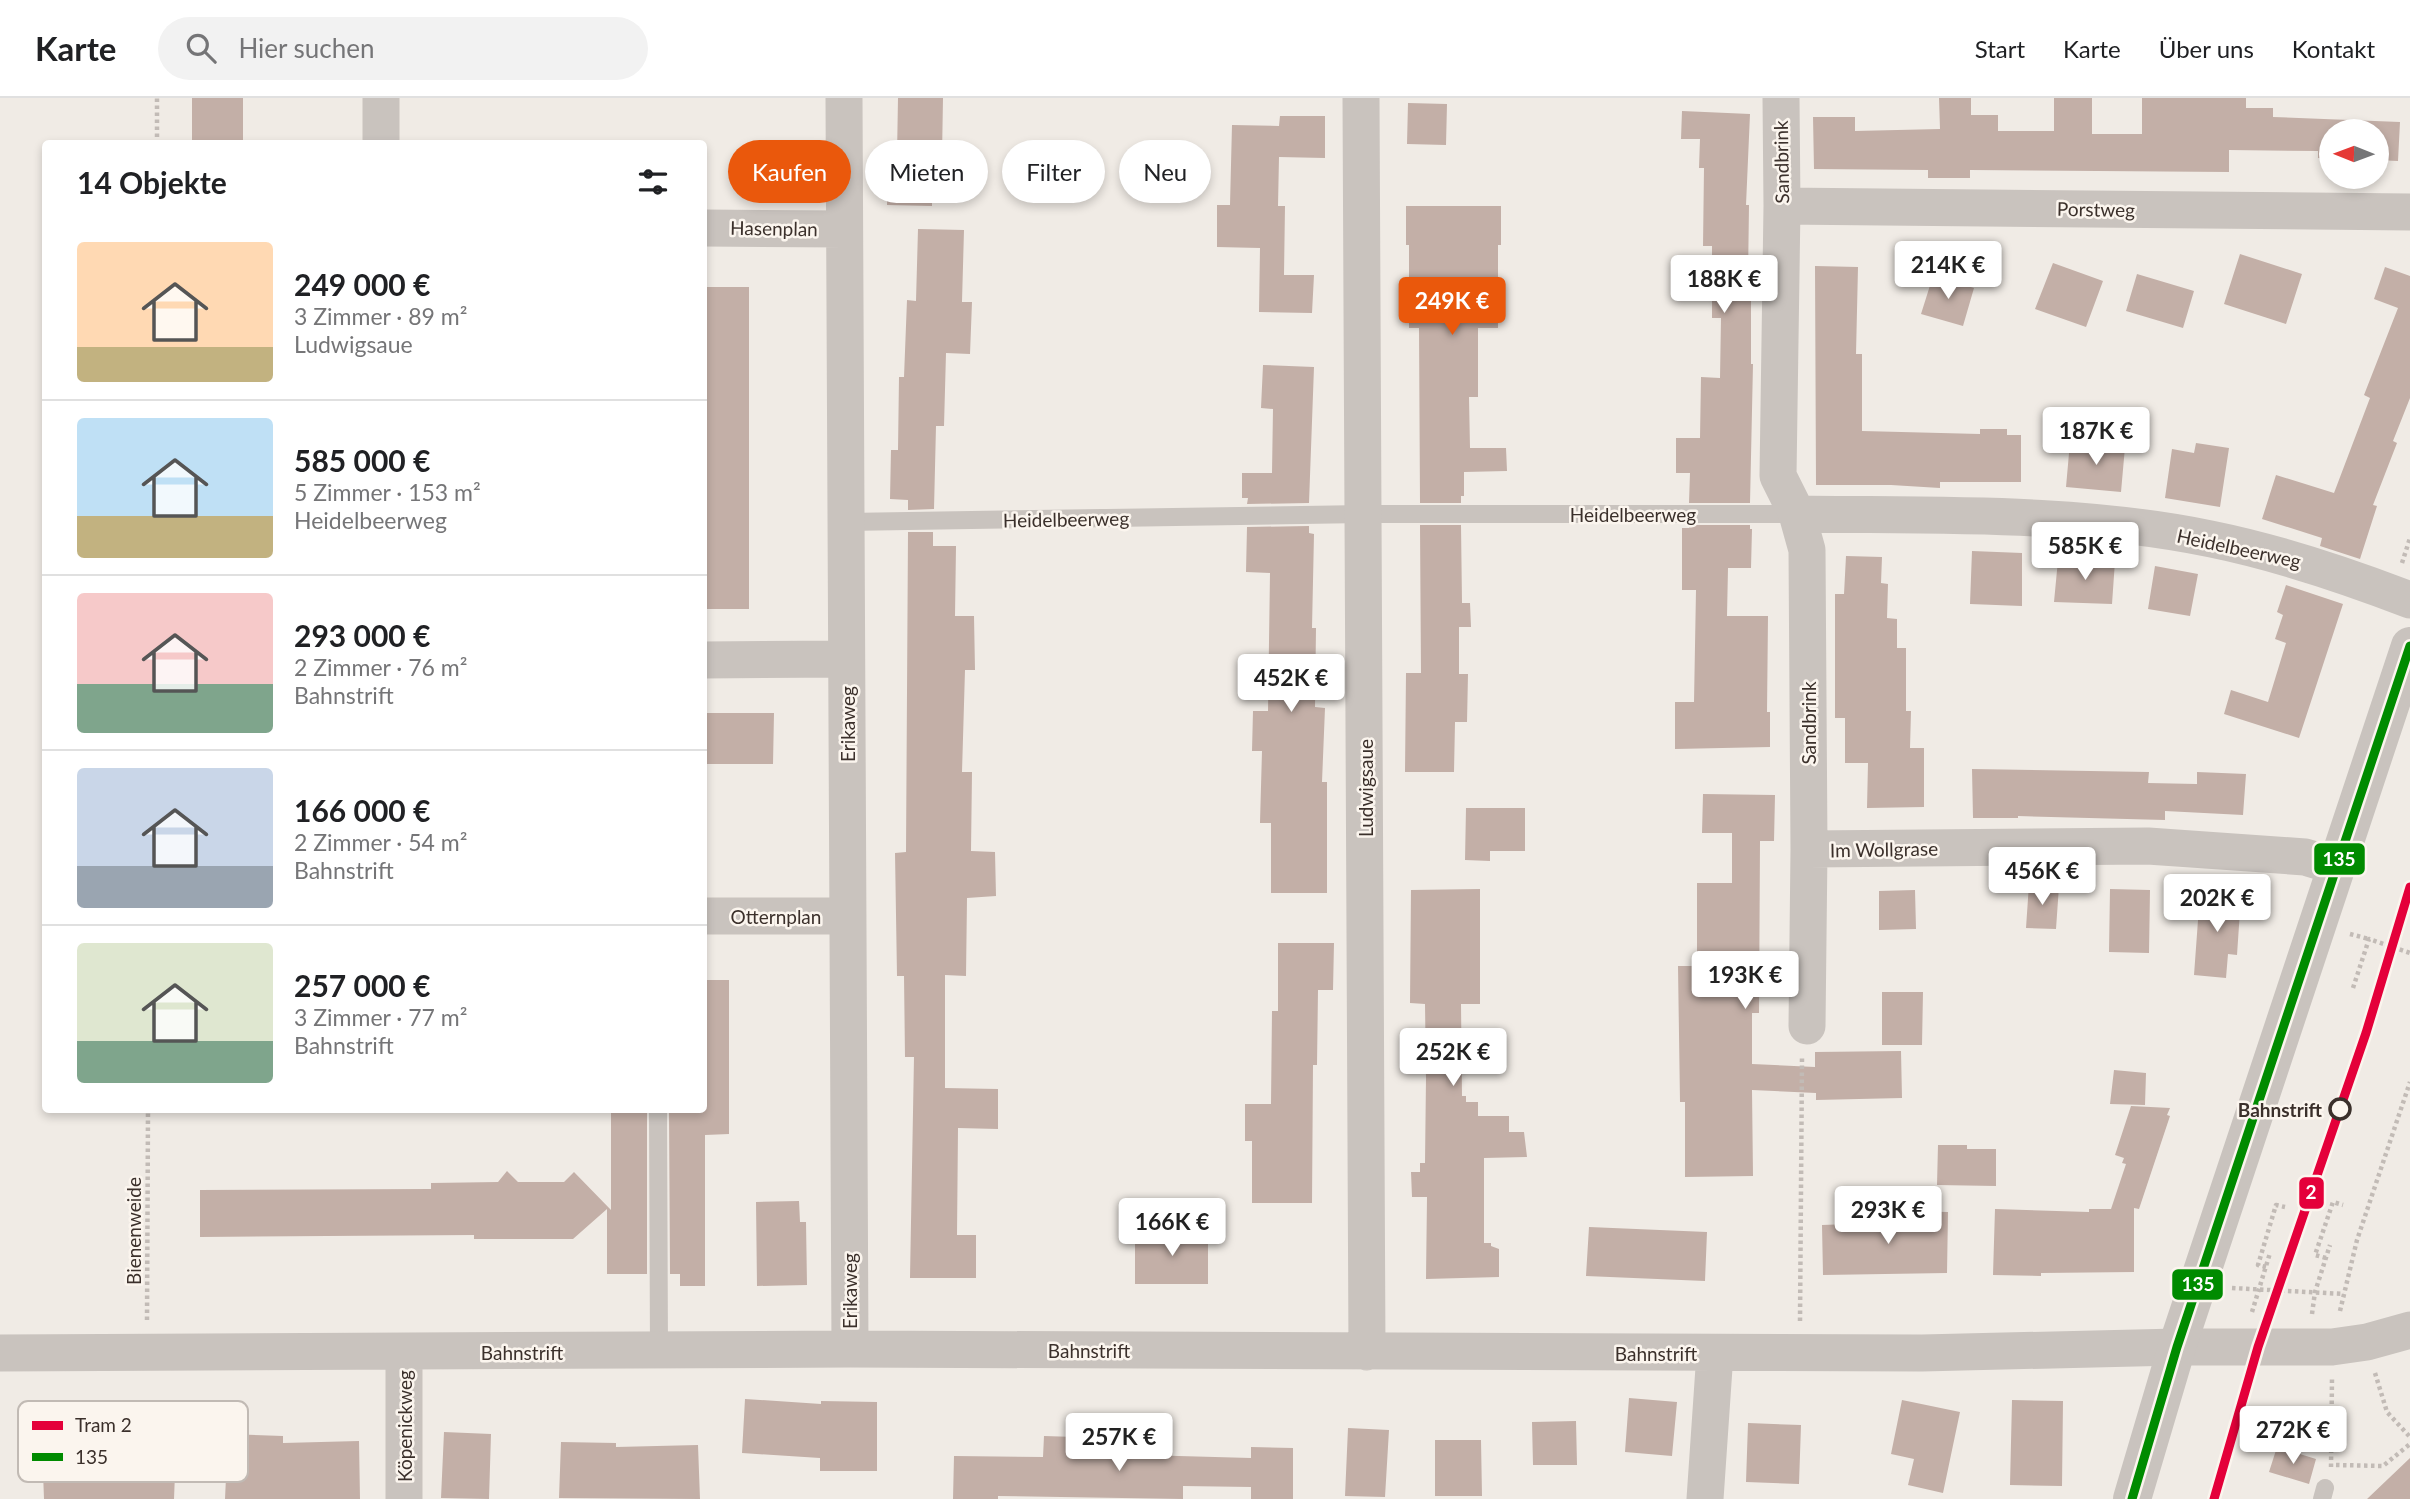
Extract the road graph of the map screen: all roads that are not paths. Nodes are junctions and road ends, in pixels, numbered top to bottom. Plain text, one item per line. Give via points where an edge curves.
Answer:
1 (381, 98) edge
2 (844, 98) edge
3 (1361, 98) edge
4 (1781, 98) edge
5 (381, 140) edge
6 (1782, 206) junction
7 (2410, 212) edge
8 (707, 228) edge
9 (844, 229) junction
10 (1364, 514) junction
11 (1797, 514) junction
12 (846, 523) junction
13 (2410, 600) edge
14 (2410, 646) edge
15 (846, 659) junction
16 (707, 660) edge
17 (1809, 849) junction
18 (2335, 866) junction
19 (707, 916) edge
20 (848, 916) junction
21 (1807, 1026) road end
22 (659, 1113) edge
23 (2410, 1331) edge
24 (2177, 1347) junction
25 (850, 1349) junction
26 (659, 1350) junction
27 (1367, 1352) junction
28 (0, 1353) edge
29 (404, 1353) junction
30 (1715, 1353) junction
31 (404, 1499) edge
32 (1705, 1499) edge
33 (2132, 1499) edge

1 - 5 street
2 - 9 street, Erikaweg
3 - 10 street, Ludwigsaue
4 - 6 street, Sandbrink
6 - 7 street, Porstweg
6 - 11 street, Sandbrink via 1778,475
8 - 9 street, Hasenplan
9 - 12 street, Erikaweg
10 - 11 lane, Heidelbeerweg
10 - 12 lane, Heidelbeerweg
10 - 27 street, Ludwigsaue
11 - 13 street, Heidelbeerweg via 2025,517 2113,524 2211,539 2304,562
11 - 17 street, Sandbrink via 1808,550
12 - 15 street, Erikaweg
14 - 18 street
15 - 16 street
15 - 20 street, Erikaweg
17 - 18 street, Im Wollgrase via 2148,846 2305,857
17 - 21 street, Sandbrink
18 - 24 street
19 - 20 street, Otternplan
20 - 25 street, Erikaweg
22 - 26 lane
23 - 24 street, Bahnstrift via 2335,1345
24 - 30 street, Bahnstrift
24 - 33 street
25 - 26 street, Bahnstrift
25 - 27 street, Bahnstrift
26 - 29 street, Bahnstrift
27 - 30 street, Bahnstrift
28 - 29 street, Bahnstrift
29 - 31 street, Köpenickweg
30 - 32 street

